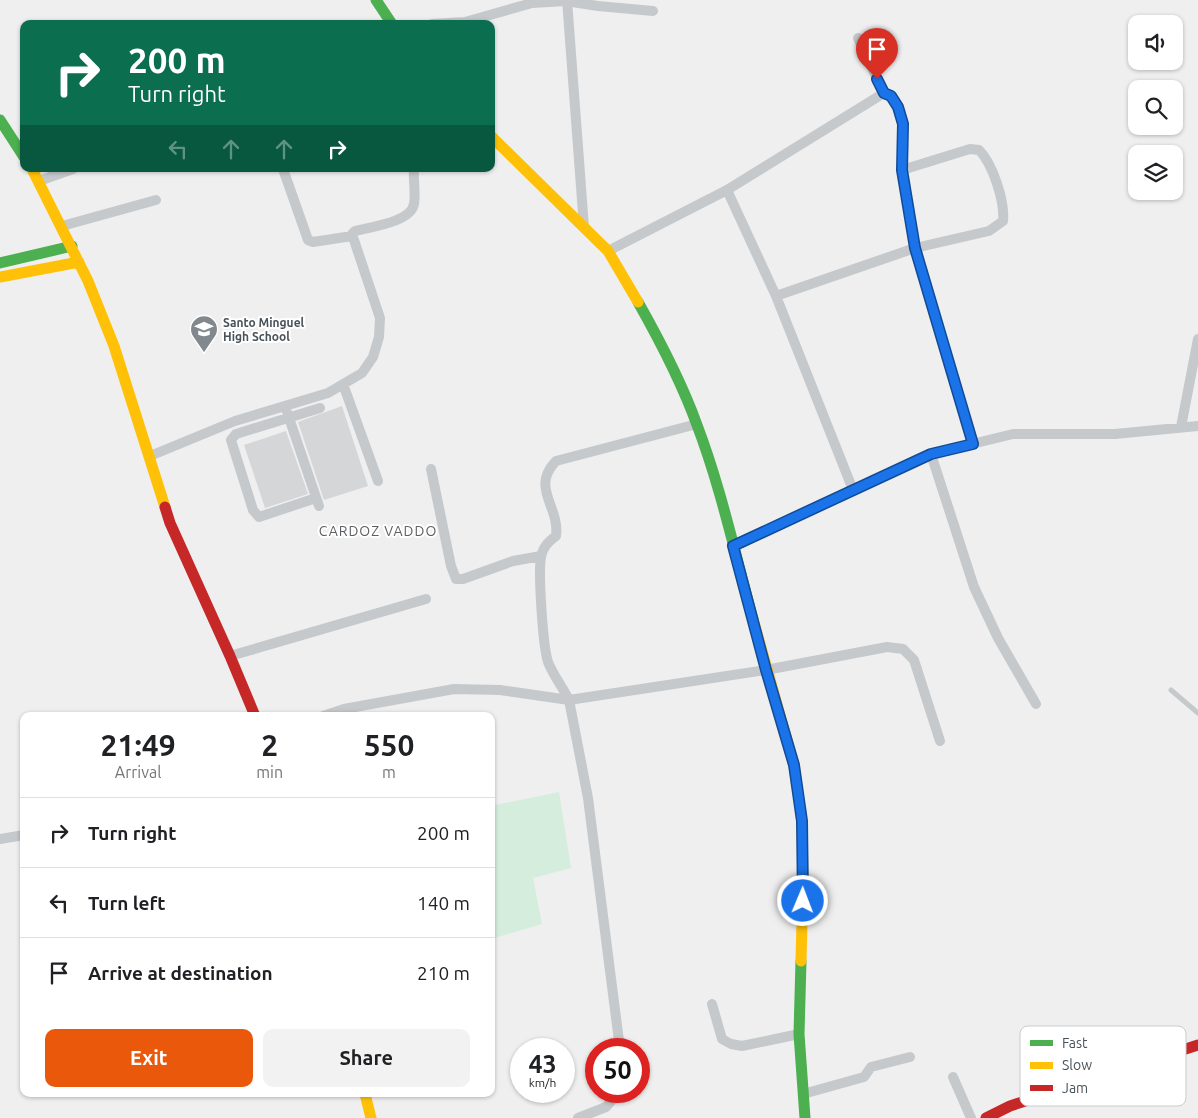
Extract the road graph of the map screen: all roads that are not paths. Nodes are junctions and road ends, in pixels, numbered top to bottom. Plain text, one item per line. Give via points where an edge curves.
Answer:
1 (376, 0) edge
2 (566, 1) edge
3 (653, 11) dead end
4 (389, 20) edge
5 (472, 20) edge
6 (858, 38) dead end
7 (884, 93) junction
8 (0, 120) edge
9 (495, 140) edge
10 (20, 151) edge
11 (902, 170) junction
12 (34, 172) edge
13 (64, 172) edge
14 (284, 172) edge
15 (414, 172) edge
16 (39, 180) junction
17 (727, 190) junction
18 (156, 200) dead end
19 (62, 226) junction
20 (584, 228) junction
21 (352, 236) junction
22 (72, 246) junction
23 (915, 248) junction
24 (608, 251) junction
25 (79, 262) junction
26 (0, 263) edge
27 (0, 277) edge
28 (776, 296) junction
29 (1198, 339) edge
30 (343, 384) junction
31 (285, 406) junction
32 (320, 408) dead end
33 (289, 418) junction
34 (697, 424) junction
35 (1198, 426) edge
36 (1181, 427) junction
37 (973, 444) junction
38 (931, 454) junction
39 (150, 456) junction
40 (431, 469) dead end
41 (378, 481) dead end
42 (853, 490) junction
43 (733, 546) junction
44 (541, 556) junction
45 (426, 599) dead end
46 (230, 656) junction
47 (766, 670) junction
48 (1170, 690) dead end
49 (569, 700) junction
50 (1036, 704) dead end
51 (254, 712) edge
52 (335, 712) edge
53 (1198, 713) edge
54 (940, 741) dead end
55 (20, 836) edge
56 (0, 839) edge
57 (712, 1004) dead end
58 (799, 1034) junction
59 (619, 1038) edge
60 (1198, 1045) edge
61 (1186, 1049) edge
62 (910, 1057) dead end
63 (953, 1077) dead end
64 (803, 1094) junction
65 (366, 1097) edge
66 (1020, 1102) edge
67 (610, 1103) edge
68 (371, 1118) edge
69 (578, 1118) edge
70 (805, 1118) edge
71 (970, 1118) edge
72 (986, 1118) edge

1 - 4 main road
2 - 3 street
2 - 5 street via 532,3
2 - 20 street
6 - 7 street
7 - 11 street via 891,96 898,107 903,124
7 - 17 street
8 - 10 main road
9 - 20 main road
11 - 23 street
11 - 23 street via 970,149 979,150 990,164 1004,211 1003,221 989,231
12 - 16 main road
13 - 16 street
14 - 21 street via 308,240
15 - 21 street via 411,212 403,218 355,231
16 - 19 main road
17 - 24 street
17 - 28 street
18 - 19 street
19 - 22 main road
20 - 24 main road
21 - 30 street via 380,318 379,337 373,357 362,373
22 - 25 main road
22 - 26 main road
23 - 28 street
23 - 37 street
24 - 34 main road via 660,341
25 - 27 main road
25 - 39 main road via 114,346
28 - 42 street
29 - 36 street
30 - 31 street via 328,393
30 - 41 street
31 - 33 street
31 - 39 street via 235,421
32 - 33 street
33 - 33 street via 317,502 259,517 253,510 231,440 236,434
34 - 43 main road
34 - 44 street via 556,461 544,480 558,525 556,536 546,543
35 - 36 street
36 - 37 street via 1115,434 1013,434
37 - 38 street
38 - 42 street
38 - 50 street via 974,587 998,638
39 - 46 main road via 170,523
40 - 44 street via 456,579
42 - 43 street
43 - 47 main road
44 - 49 street via 548,662
45 - 46 street
46 - 51 main road
47 - 49 street
47 - 54 street via 888,647 903,649 914,660
47 - 58 main road via 794,765 802,821 804,882
48 - 53 lane
49 - 52 street via 500,690 454,689
49 - 59 street via 588,798
55 - 56 street
57 - 58 street via 722,1039 731,1044 742,1046
58 - 64 main road
60 - 61 main road
62 - 64 street via 871,1067 864,1077
63 - 71 street
64 - 70 main road
65 - 68 main road
66 - 72 main road
67 - 69 street

